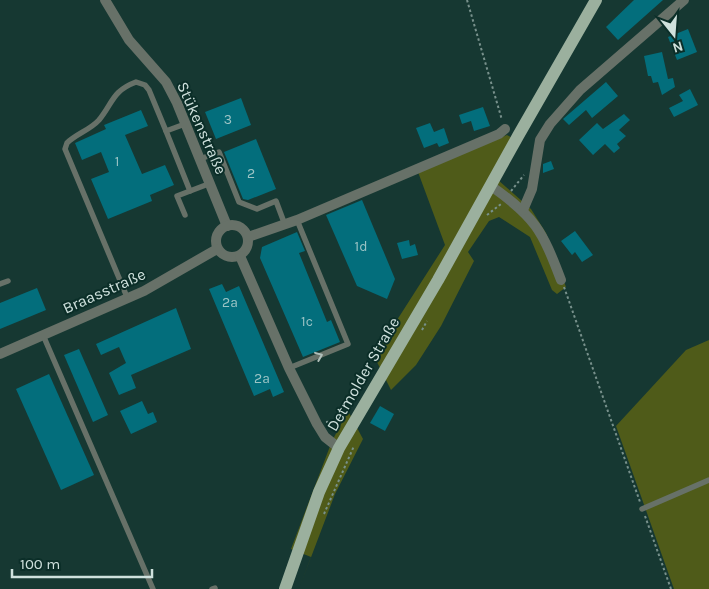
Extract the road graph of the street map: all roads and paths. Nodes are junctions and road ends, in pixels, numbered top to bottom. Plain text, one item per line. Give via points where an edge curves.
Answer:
1 (105, 0) edge
2 (468, 0) edge
3 (596, 0) edge
4 (684, 0) edge
5 (185, 124) junction
6 (505, 129) joint
7 (166, 131) junction
8 (200, 159) junction
9 (536, 160) junction
10 (211, 183) junction
11 (491, 186) junction
12 (190, 191) junction
13 (506, 197) junction
14 (524, 210) junction
15 (184, 215) dead end
16 (297, 220) junction
17 (483, 222) dead end
18 (286, 225) junction
19 (227, 226) junction
20 (248, 237) junction
21 (217, 249) junction
22 (240, 256) junction
23 (561, 280) joint
24 (8, 281) dead end
25 (0, 284) edge
26 (128, 297) junction
27 (429, 317) dead end
28 (420, 333) dead end
29 (43, 335) junction
30 (0, 354) edge
31 (289, 368) junction
32 (348, 421) dead end
33 (316, 424) junction
34 (357, 439) dead end
35 (339, 448) junction
36 (709, 480) edge
37 (642, 509) junction
38 (321, 521) dead end
39 (153, 589) edge
40 (285, 589) edge
41 (671, 589) edge

1 - 5 street, Stükenstraße via 129,40 166,82
2 - 6 path
3 - 11 main road, Detmolder Straße
4 - 9 street via 580,90 550,124 540,140
5 - 7 lane
5 - 8 street, Stükenstraße
6 - 16 street
7 - 12 lane
7 - 26 lane via 149,90 136,82 123,86 99,120 67,143 65,149
8 - 10 street, Stükenstraße
8 - 18 lane via 219,152 239,202 257,209 276,201
9 - 13 path
9 - 14 street via 532,190
10 - 12 lane
10 - 19 street, Stükenstraße
11 - 13 street
11 - 35 main road, Detmolder Straße
12 - 15 lane via 177,196
13 - 14 street
13 - 17 path
14 - 23 street via 546,239
16 - 18 street
31 -> 16 lane via 348,344
18 - 20 street
19 - 20 street via 242,228
19 - 21 street via 216,238
20 - 22 street via 247,248
21 - 22 street via 225,256
21 - 26 street, Braasstraße via 169,278
22 - 31 street
23 - 37 path
24 - 25 lane
26 - 29 street, Braasstraße
27 - 28 path
29 - 30 street, Braasstraße
29 - 39 lane
31 - 33 street
32 - 33 path
33 - 35 street
34 - 38 path
35 - 40 main road, Detmolder Straße via 318,492
36 - 37 lane
37 - 41 path

